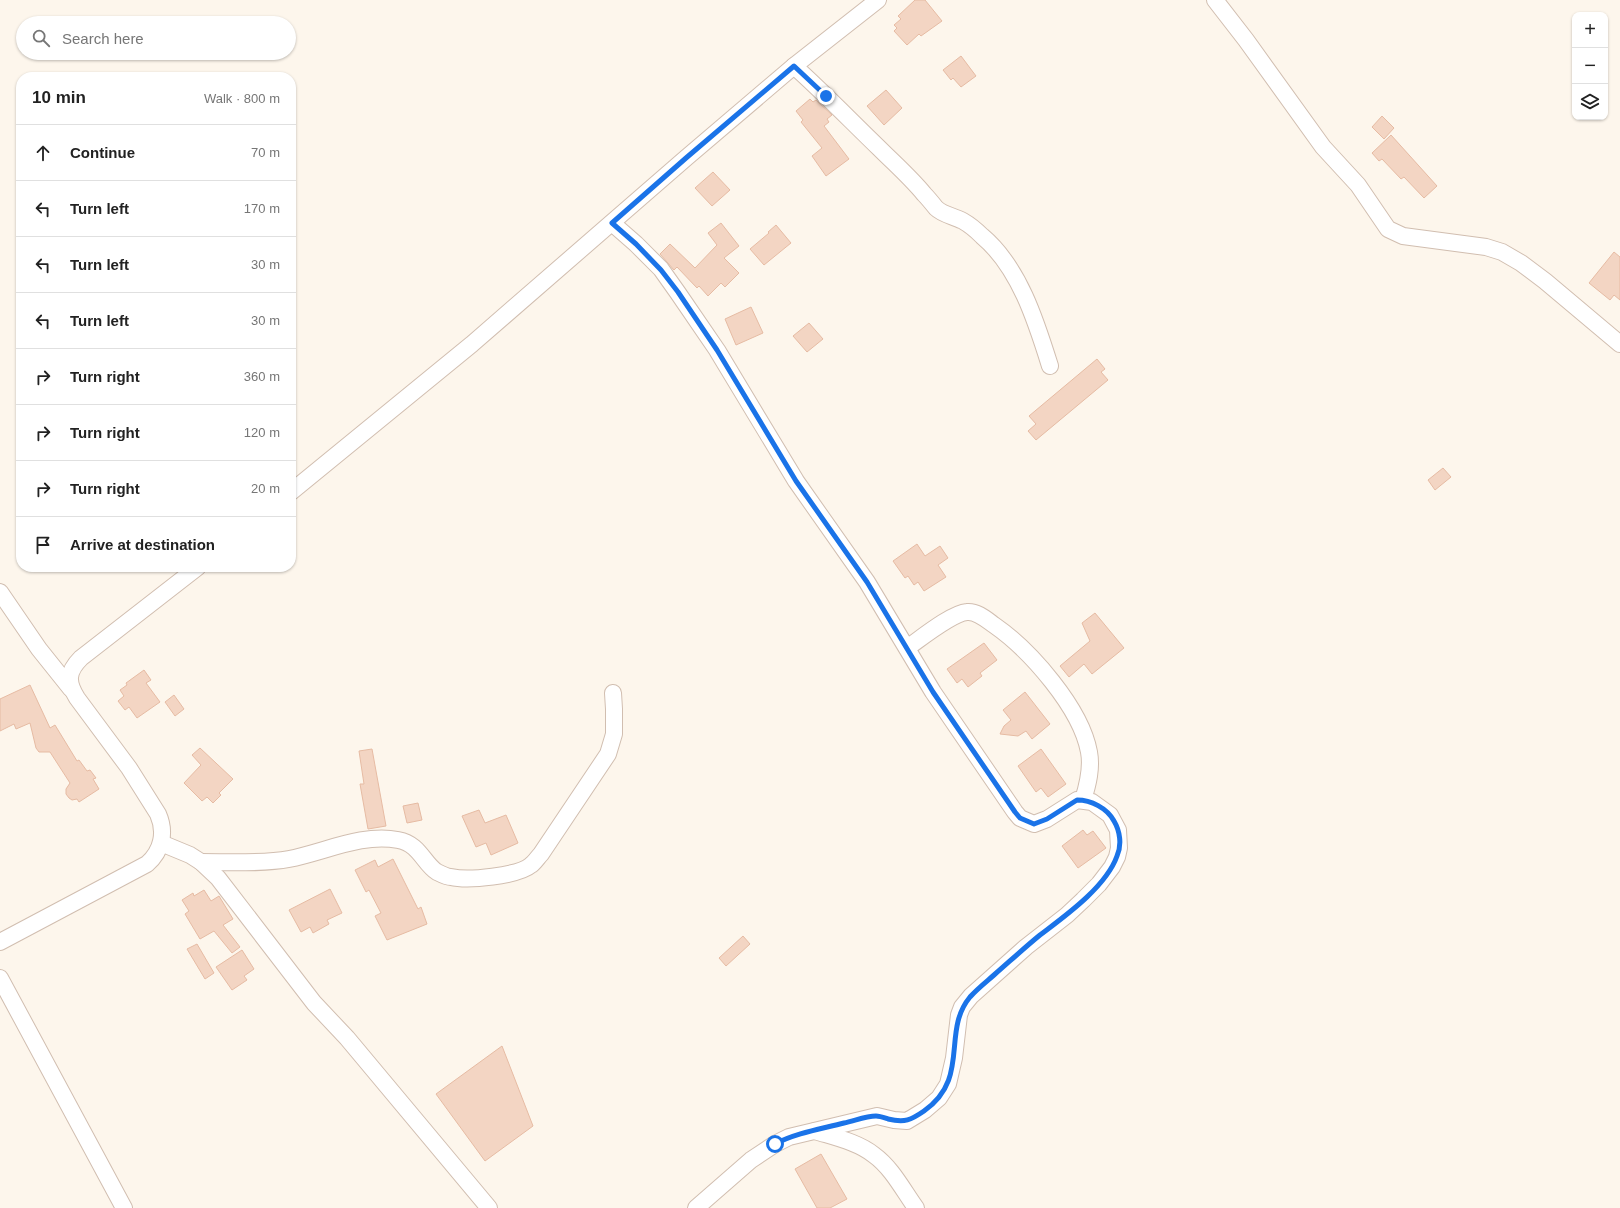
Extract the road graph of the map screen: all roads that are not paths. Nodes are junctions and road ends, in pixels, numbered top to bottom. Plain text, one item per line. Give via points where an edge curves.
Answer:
1 (878, 0) edge
2 (1215, 0) edge
3 (794, 66) junction
4 (612, 223) junction
5 (1620, 344) edge
6 (1050, 366) dead end
7 (296, 488) edge
8 (192, 572) edge
9 (0, 592) edge
10 (907, 648) junction
11 (71, 689) junction
12 (613, 693) dead end
13 (1083, 800) junction
14 (161, 843) junction
15 (202, 862) junction
16 (0, 942) edge
17 (0, 978) edge
18 (814, 1131) junction
19 (124, 1208) edge
20 (489, 1208) edge
21 (696, 1208) edge
22 (916, 1208) edge

1 - 3 street
2 - 5 street via 1319,141 1358,185 1388,229 1403,236 1486,247 1502,252 1546,281
3 - 4 street
3 - 6 street via 924,193 936,209 968,225 995,248 1031,309
4 - 7 street via 472,344
4 - 10 street via 661,270 678,292 717,350 796,481 867,582
8 - 11 street via 81,658 71,673
9 - 11 street via 39,649
10 - 13 street via 933,692 1020,818 1034,824 1071,802
10 - 13 street via 943,623 961,613 970,612 983,617 1028,652 1051,679 1081,728 1089,753 1090,768
11 - 14 street via 129,768 158,814 162,831
12 - 15 street via 614,734 608,754 541,854 530,866 507,874 474,879 451,877 437,871 414,846 401,840 384,838 364,840 288,859
13 - 18 street via 1098,805 1114,821 1120,840 1112,867 1083,900 1016,956 962,1007 948,1084 939,1098 907,1121 876,1116
14 - 15 street
14 - 16 street via 154,859 147,864
15 - 20 street via 218,878 314,1003 347,1038
17 - 19 street
18 - 21 street via 789,1137 775,1144 751,1160
18 - 22 street via 851,1143 874,1154 888,1168

